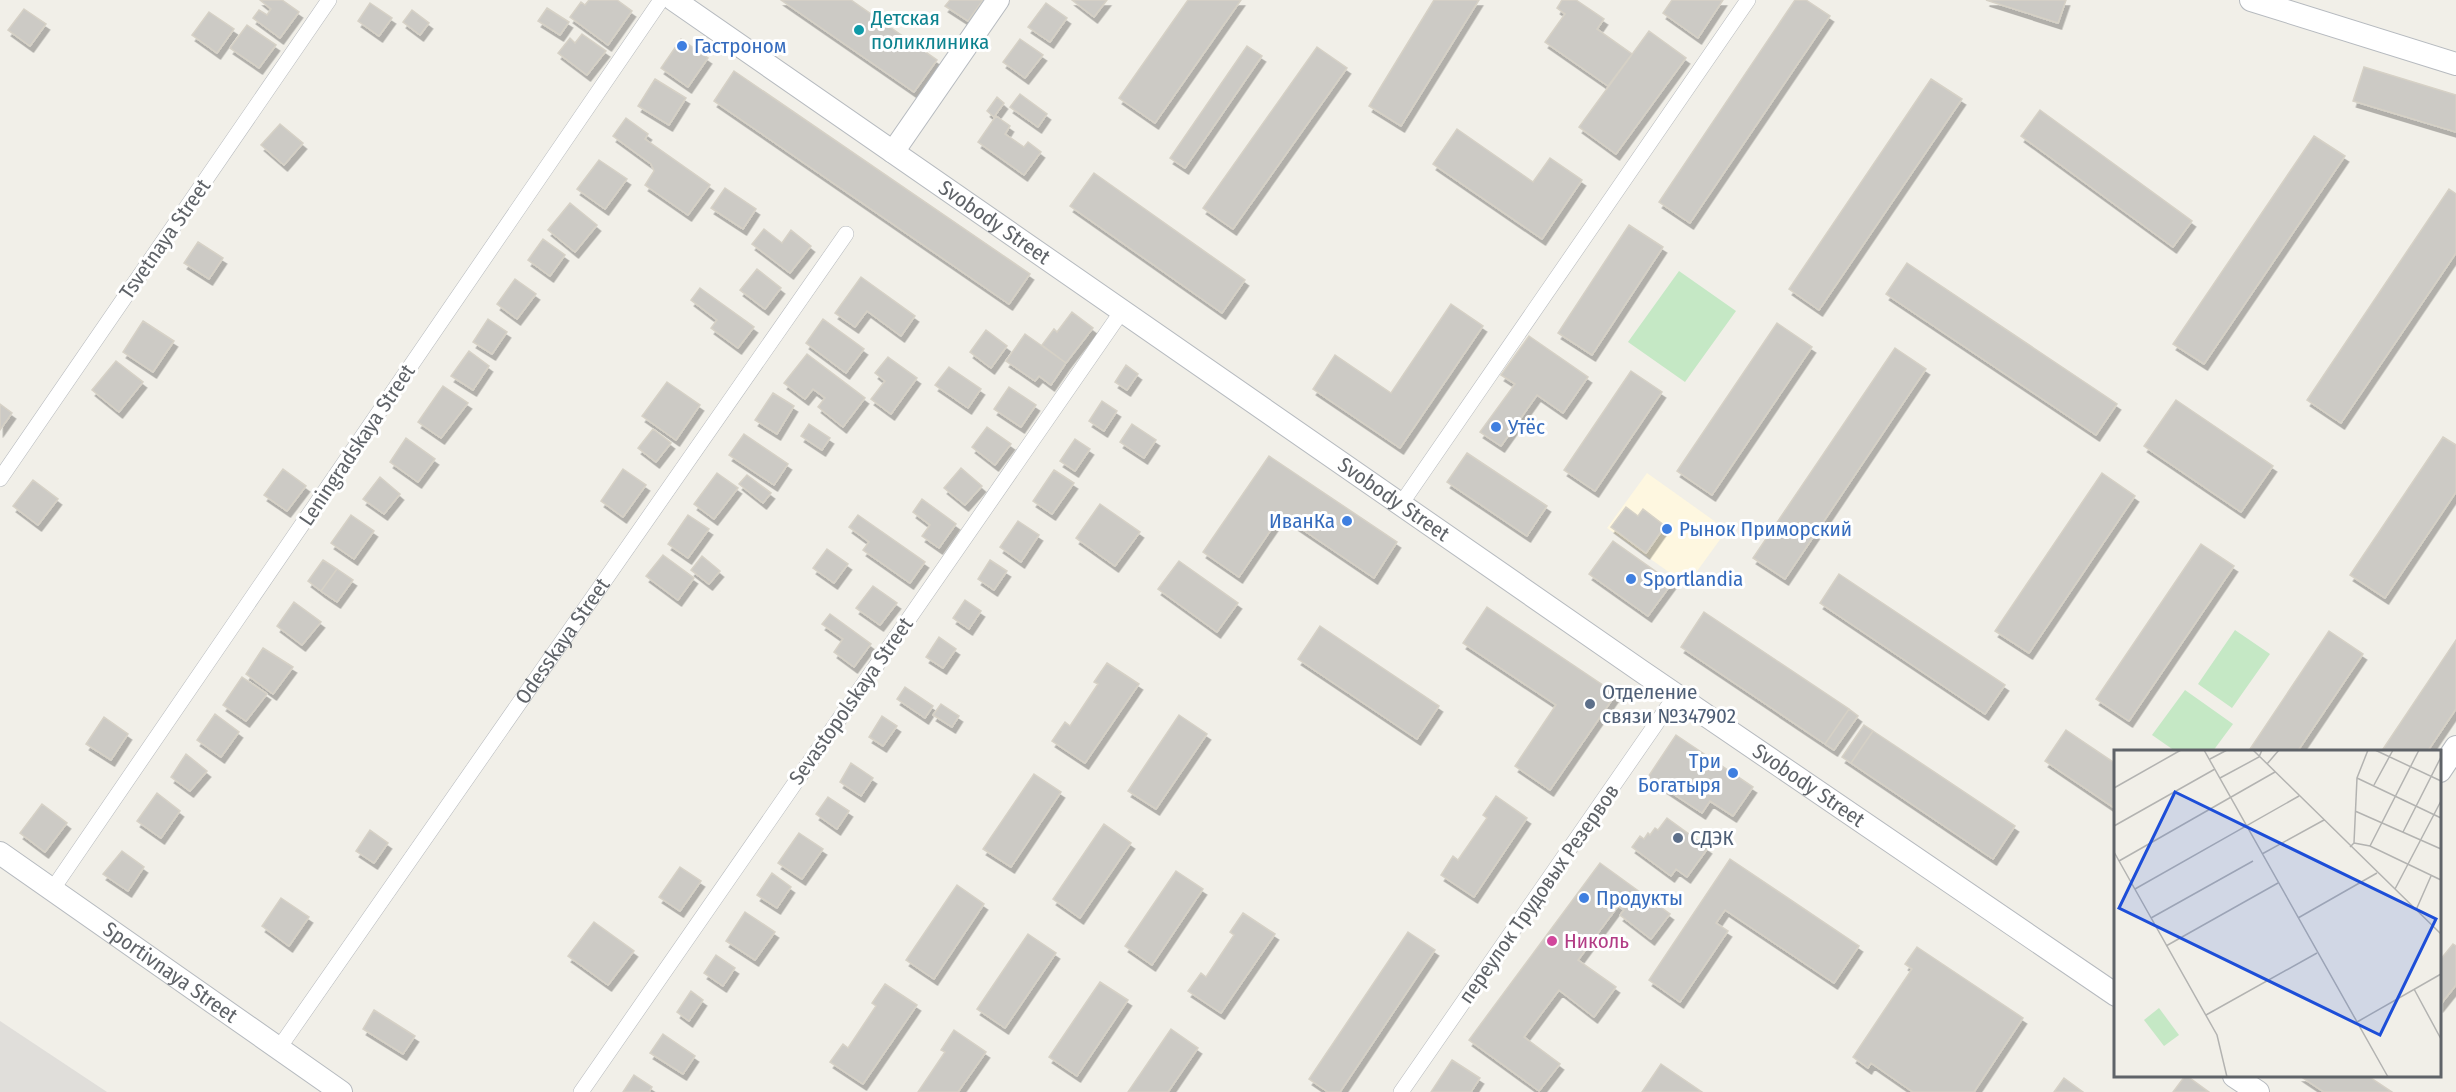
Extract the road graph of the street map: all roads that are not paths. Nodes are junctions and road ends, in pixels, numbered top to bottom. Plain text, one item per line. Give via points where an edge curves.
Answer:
1 (329, 0) edge
2 (662, 0) edge
3 (674, 0) edge
4 (998, 0) edge
5 (1748, 0) edge
6 (2263, 2) edge
7 (2456, 64) edge
8 (893, 152) junction
9 (846, 234) dead end
10 (1122, 310) junction
11 (0, 479) edge
12 (1401, 504) junction
13 (1676, 695) junction
14 (2456, 747) edge
15 (2441, 768) edge
16 (0, 853) edge
17 (52, 890) junction
18 (2114, 994) edge
19 (279, 1048) junction
20 (2236, 1077) edge
21 (341, 1092) edge
22 (581, 1092) edge
23 (1401, 1092) edge
24 (2258, 1092) edge

1 - 11 street, Tsvetnaya Street
2 - 17 street, Leningradskaya Street
3 - 8 main road, Svobody Street
4 - 8 main road
5 - 12 street
6 - 7 main road
8 - 10 main road, Svobody Street
9 - 19 street, Odesskaya Street
10 - 12 main road, Svobody Street
10 - 22 street, Sevastopolskaya Street
12 - 13 main road, Svobody Street
13 - 18 main road, Svobody Street
13 - 23 street, переулок Трудовых Резервов
14 - 15 main road
16 - 17 main road, Sportivnaya Street
17 - 19 main road, Sportivnaya Street
19 - 21 main road, Sportivnaya Street
20 - 24 main road

